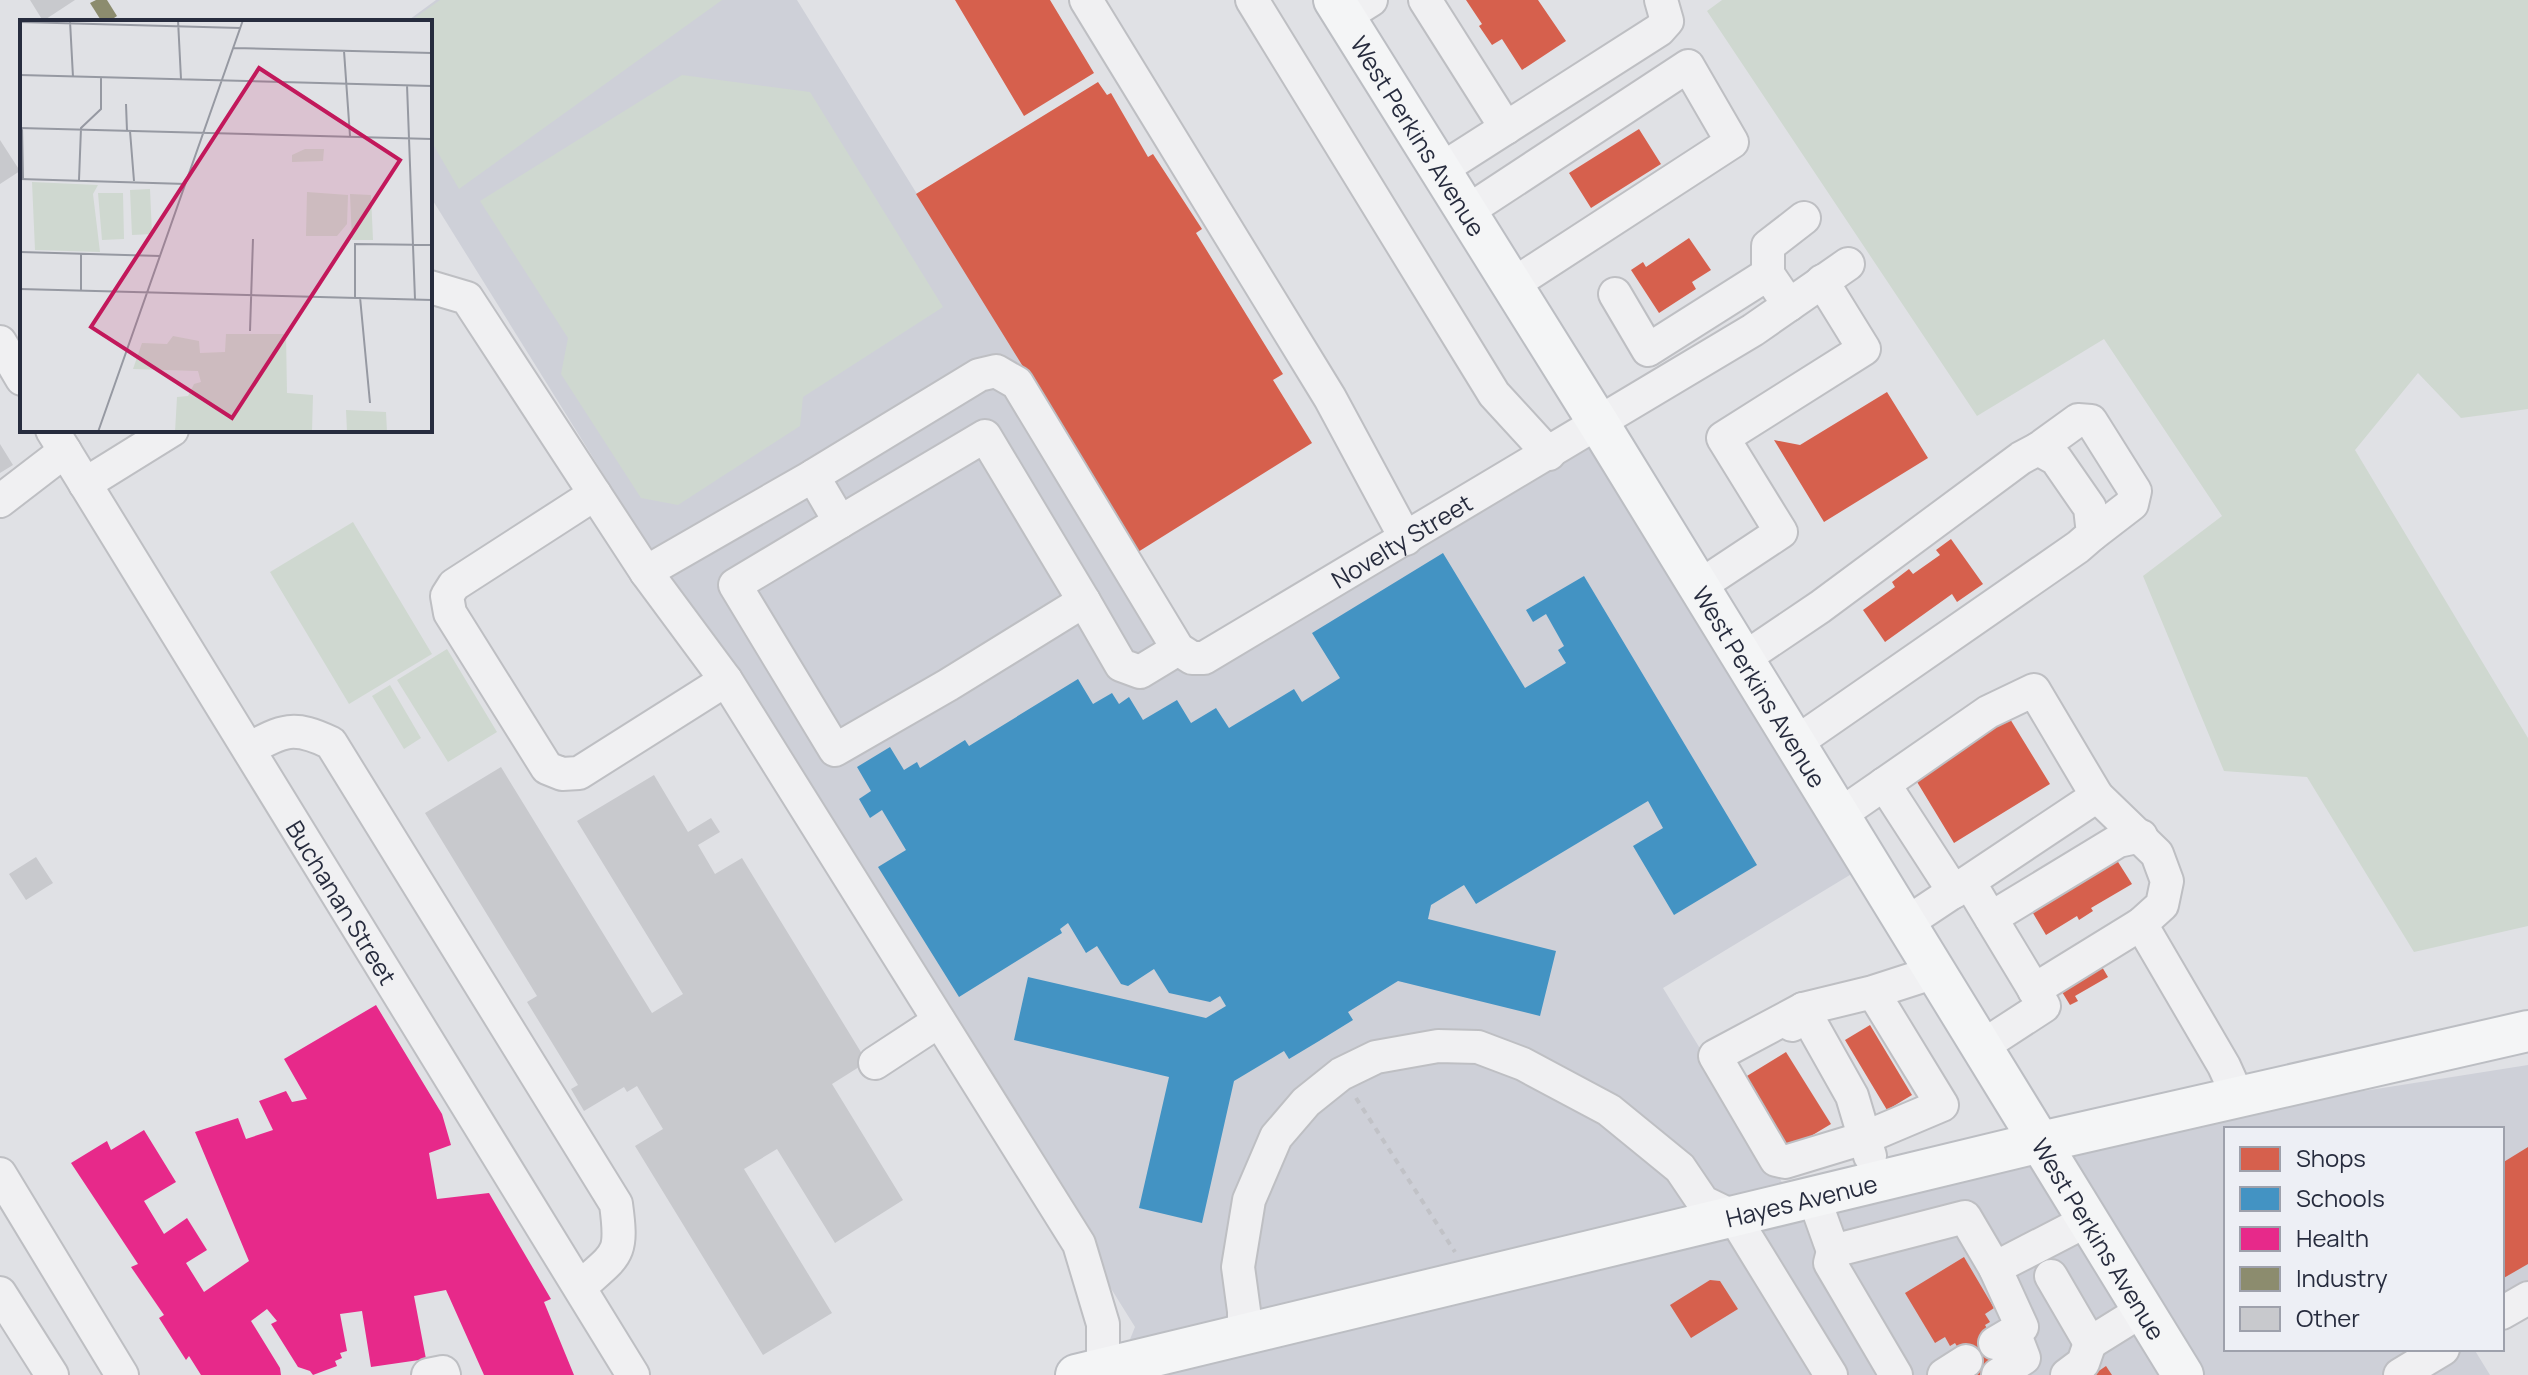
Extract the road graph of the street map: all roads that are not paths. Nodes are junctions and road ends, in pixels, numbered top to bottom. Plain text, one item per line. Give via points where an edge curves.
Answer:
1 (1086, 0) edge
2 (1252, 0) edge
3 (1425, 0) edge
4 (1661, 0) edge
5 (1349, 6) edge
6 (1506, 128) junction
7 (1440, 170) junction
8 (1466, 212) junction
9 (1804, 218) dead end
10 (1768, 274) junction
11 (1512, 285) junction
12 (432, 288) edge
13 (1615, 294) dead end
14 (1789, 305) junction
15 (1695, 320) junction
16 (0, 342) edge
17 (1715, 353) junction
18 (20, 376) edge
19 (1599, 424) junction
20 (169, 432) edge
21 (58, 441) edge
22 (2038, 449) junction
23 (1549, 454) junction
24 (813, 476) junction
25 (85, 484) junction
26 (595, 494) junction
27 (0, 501) edge
28 (840, 522) junction
29 (2093, 534) junction
30 (1406, 539) junction
31 (646, 572) junction
32 (1698, 587) junction
33 (1084, 601) junction
34 (1191, 654) junction
35 (1743, 659) junction
36 (726, 680) junction
37 (1794, 744) junction
38 (249, 749) junction
39 (1884, 784) junction
40 (2097, 796) junction
41 (1838, 816) junction
42 (2141, 836) junction
43 (1961, 887) junction
44 (1991, 918) junction
45 (1905, 924) junction
46 (2141, 924) junction
47 (1935, 972) junction
48 (2034, 990) junction
49 (1873, 992) junction
50 (1803, 1009) junction
51 (939, 1021) junction
52 (2528, 1031) edge
53 (1981, 1047) junction
54 (875, 1063) dead end
55 (2238, 1097) junction
56 (1864, 1138) junction
57 (2041, 1142) junction
58 (1, 1178) edge
59 (1878, 1182) junction
60 (1814, 1198) junction
61 (1734, 1217) junction
62 (2088, 1220) junction
63 (1833, 1251) junction
64 (1995, 1268) junction
65 (2051, 1276) dead end
66 (580, 1287) junction
67 (0, 1293) edge
68 (2528, 1298) edge
69 (2143, 1310) junction
70 (2504, 1312) edge
71 (1244, 1335) junction
72 (2090, 1343) junction
73 (2002, 1350) edge
74 (2440, 1351) edge
75 (1107, 1370) edge
76 (52, 1375) edge
77 (122, 1375) edge
78 (428, 1375) edge
79 (444, 1375) edge
80 (633, 1375) edge
81 (1831, 1375) edge
82 (1896, 1375) edge
83 (2067, 1375) edge
84 (2183, 1375) edge
85 (2400, 1375) edge

1 - 30 street via 1330,398
2 - 23 street via 1494,394
3 - 6 street
4 - 6 street via 1667,21 1659,30
5 - 7 main road, West Perkins Avenue
6 - 7 street
7 - 8 main road, West Perkins Avenue
8 - 11 main road, West Perkins Avenue
8 - 11 street via 1688,66 1732,142
9 - 10 street via 1768,246
10 - 14 street
10 - 15 street
11 - 19 main road, West Perkins Avenue
12 - 26 street via 467,298
13 - 15 street via 1648,350
14 - 17 street, Novelty Street
14 - 32 street, Novelty Street via 1835,272 1864,349 1723,438 1781,532
15 - 17 street
16 - 18 street
17 - 19 street, Novelty Street
19 - 23 street, Novelty Street
19 - 32 main road, West Perkins Avenue
20 - 25 street
21 - 25 street, Buchanan Street
21 - 27 street
22 - 29 street via 2056,459 2090,508
22 - 29 street via 2078,420 2091,421 2121,467 2135,491 2132,504
22 - 35 street
23 - 30 street, Novelty Street
24 - 28 street
24 - 31 street
24 - 34 street via 979,375 996,371 1017,383
25 - 38 street, Buchanan Street
26 - 31 street
26 - 36 street via 454,585 447,596 450,613 547,768 579,773
28 - 33 street via 985,436
28 - 33 street via 735,585 835,750
29 - 37 street
30 - 34 street, Novelty Street
31 - 36 street
32 - 35 main road, West Perkins Avenue
33 - 34 street, Novelty Street via 1121,665 1140,672
35 - 37 main road, West Perkins Avenue
36 - 51 street
37 - 41 main road, West Perkins Avenue
38 - 66 street, Buchanan Street
38 - 66 street via 279,732 309,732 331,743 616,1204 621,1237 614,1256
39 - 40 street via 1988,712 2034,690
39 - 41 street
39 - 43 street
40 - 42 street
40 - 43 street
41 - 45 main road, West Perkins Avenue
42 - 44 street via 2118,841
42 - 46 street via 2157,854 2167,881 2162,905
43 - 44 street
43 - 45 street
44 - 48 street
45 - 47 main road, West Perkins Avenue
46 - 48 street
46 - 55 street
47 - 49 street
47 - 53 main road, West Perkins Avenue
48 - 53 street via 2044,1006
49 - 50 street
49 - 56 street via 1942,1105
50 - 56 street via 1852,1096
50 - 56 street via 1715,1056 1776,1160 1785,1162
51 - 54 street
51 - 75 street via 1079,1244 1103,1324
52 - 55 main road, Hayes Avenue
53 - 57 main road, West Perkins Avenue
55 - 57 main road, Hayes Avenue
56 - 59 street
57 - 59 main road, Hayes Avenue
57 - 62 main road, West Perkins Avenue
58 - 77 street
59 - 60 main road, Hayes Avenue
60 - 61 main road, Hayes Avenue
60 - 63 street
61 - 71 main road, Hayes Avenue
61 - 71 street via 1703,1202 1680,1168 1609,1110 1523,1064 1478,1047 1438,1046 1376,1057 1341,1074 1306,1102 1276,1137 1249,1200 1238,1267
61 - 81 street
62 - 64 street
62 - 69 main road, West Perkins Avenue
63 - 64 street via 1965,1217
63 - 82 street via 1830,1263
64 - 73 street via 2022,1327
65 - 72 street
66 - 80 street, Buchanan Street
67 - 76 street
68 - 70 street
69 - 72 street
69 - 84 main road, West Perkins Avenue
71 - 75 main road, Hayes Avenue
72 - 83 street via 2083,1363
74 - 85 street
78 - 79 street

